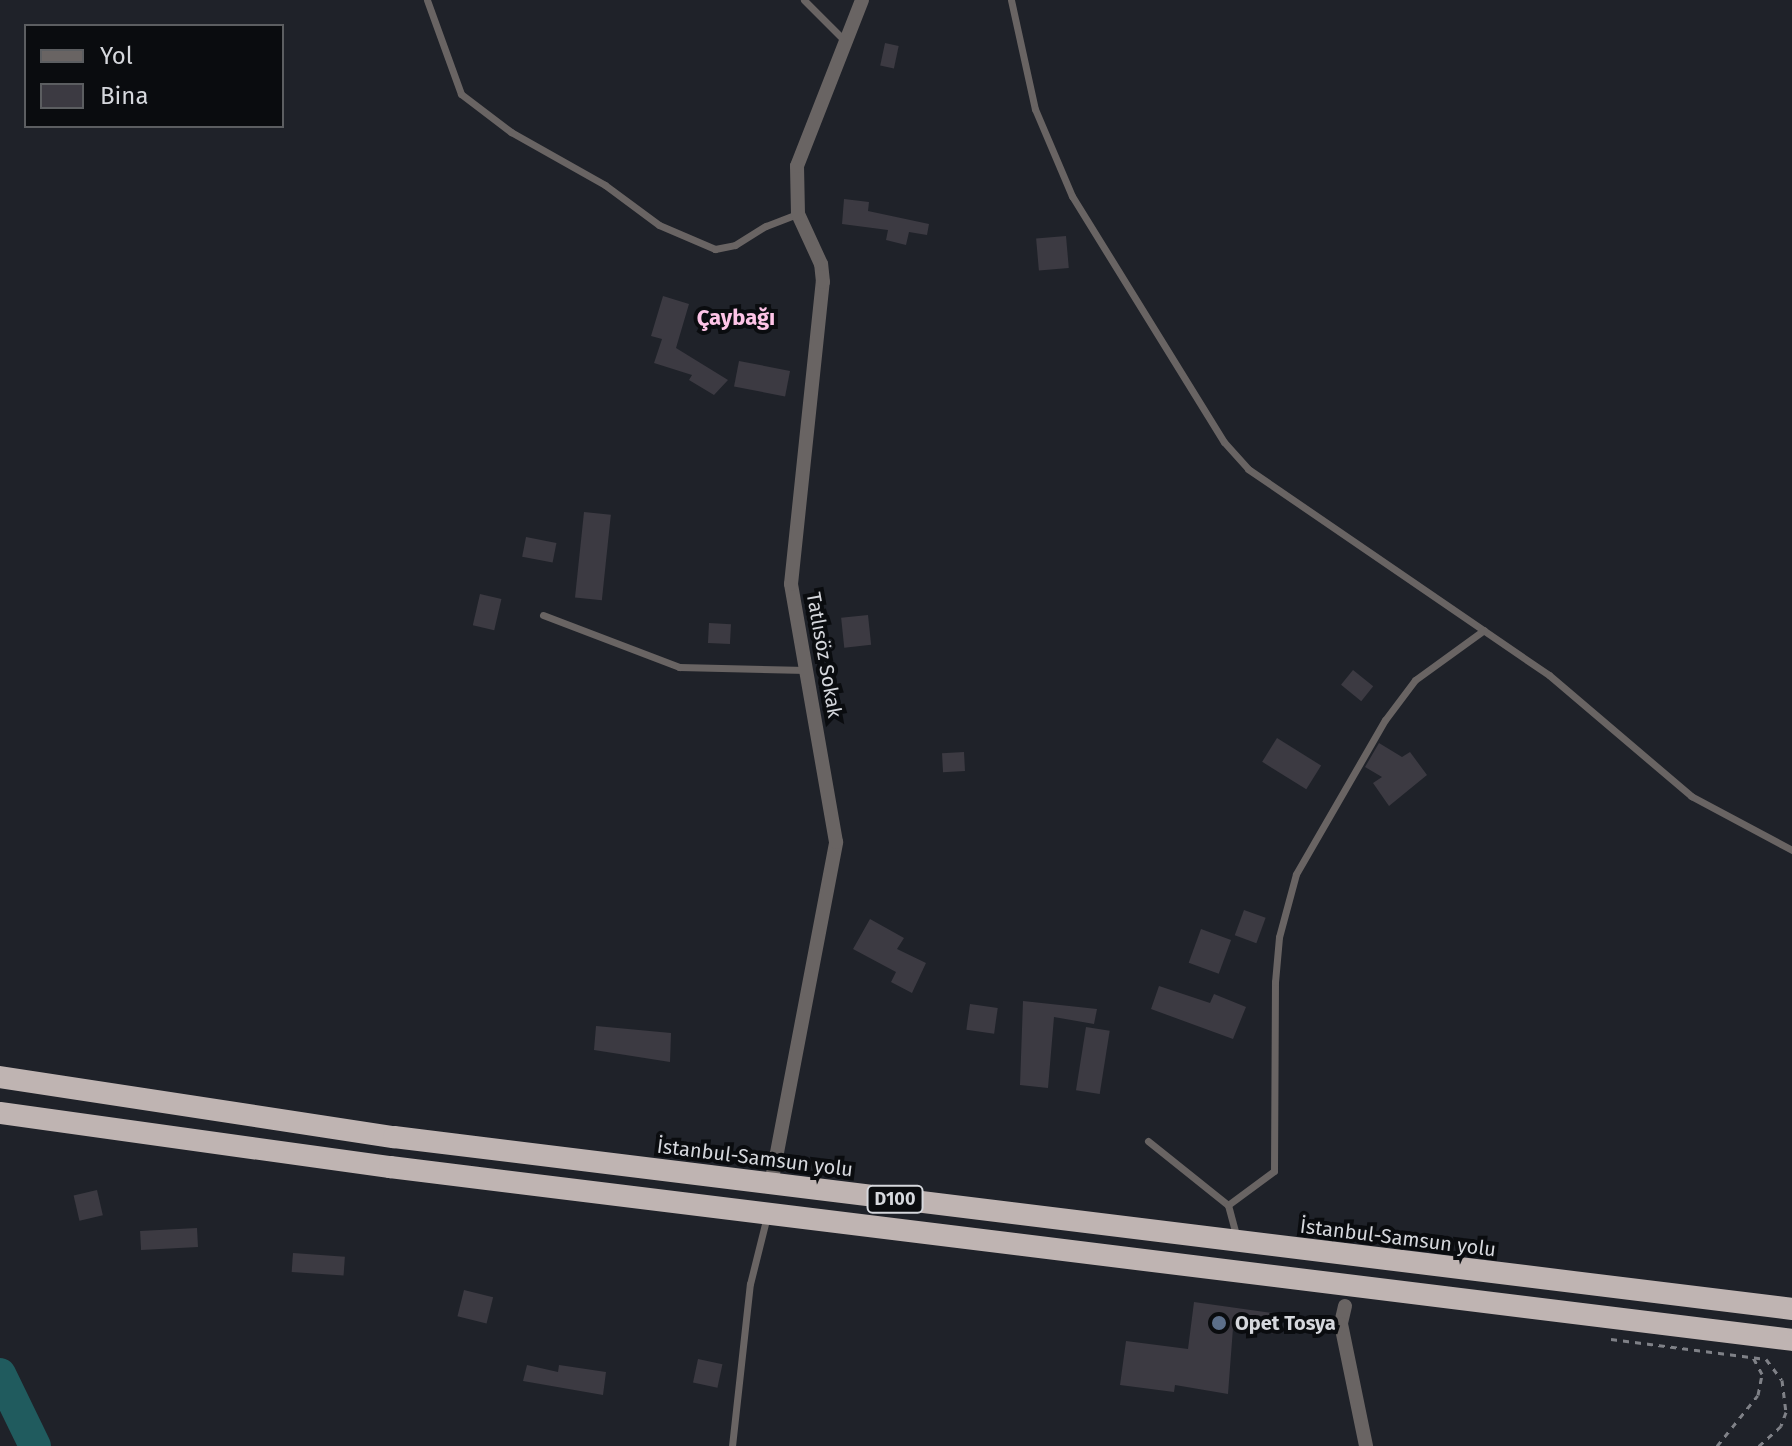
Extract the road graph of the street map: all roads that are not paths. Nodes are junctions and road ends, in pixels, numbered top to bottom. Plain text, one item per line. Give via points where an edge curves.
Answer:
1 (427, 0) edge
2 (804, 0) edge
3 (862, 0) edge
4 (1011, 0) edge
5 (847, 42) junction
6 (798, 214) junction
7 (543, 615) dead end
8 (1484, 630) junction
9 (806, 670) junction
10 (1792, 850) edge
11 (0, 1077) edge
12 (0, 1113) edge
13 (1148, 1141) dead end
14 (771, 1184) junction
15 (1228, 1205) junction
16 (767, 1214) junction
17 (1238, 1242) junction
18 (1345, 1306) dead end
19 (1792, 1309) edge
20 (1792, 1340) edge
21 (732, 1446) edge
22 (1366, 1446) edge

1 - 6 lane via 461,94 511,132 605,185 659,225 715,249 735,245
2 - 5 lane
3 - 5 street, Tatlısöz Sokak
4 - 8 lane via 1035,109 1057,165 1224,442 1280,495
5 - 6 street, Tatlısöz Sokak via 803,144 797,166
6 - 9 street, Tatlısöz Sokak via 821,264 823,282 791,584
7 - 9 lane via 679,667
8 - 10 lane via 1549,675 1691,796
8 - 15 lane via 1415,680 1385,720 1296,874 1279,937 1275,982 1274,1171
9 - 14 street, Tatlısöz Sokak via 836,842
11 - 14 highway, İstanbul-Samsun yolu / D100 via 394,1137
12 - 16 highway, D100
13 - 15 lane
14 - 17 highway, İstanbul-Samsun yolu / D100
15 - 17 lane
16 - 20 highway, D100
16 - 21 lane via 750,1284
17 - 19 highway, İstanbul-Samsun yolu / D100
18 - 22 street via 1341,1324

